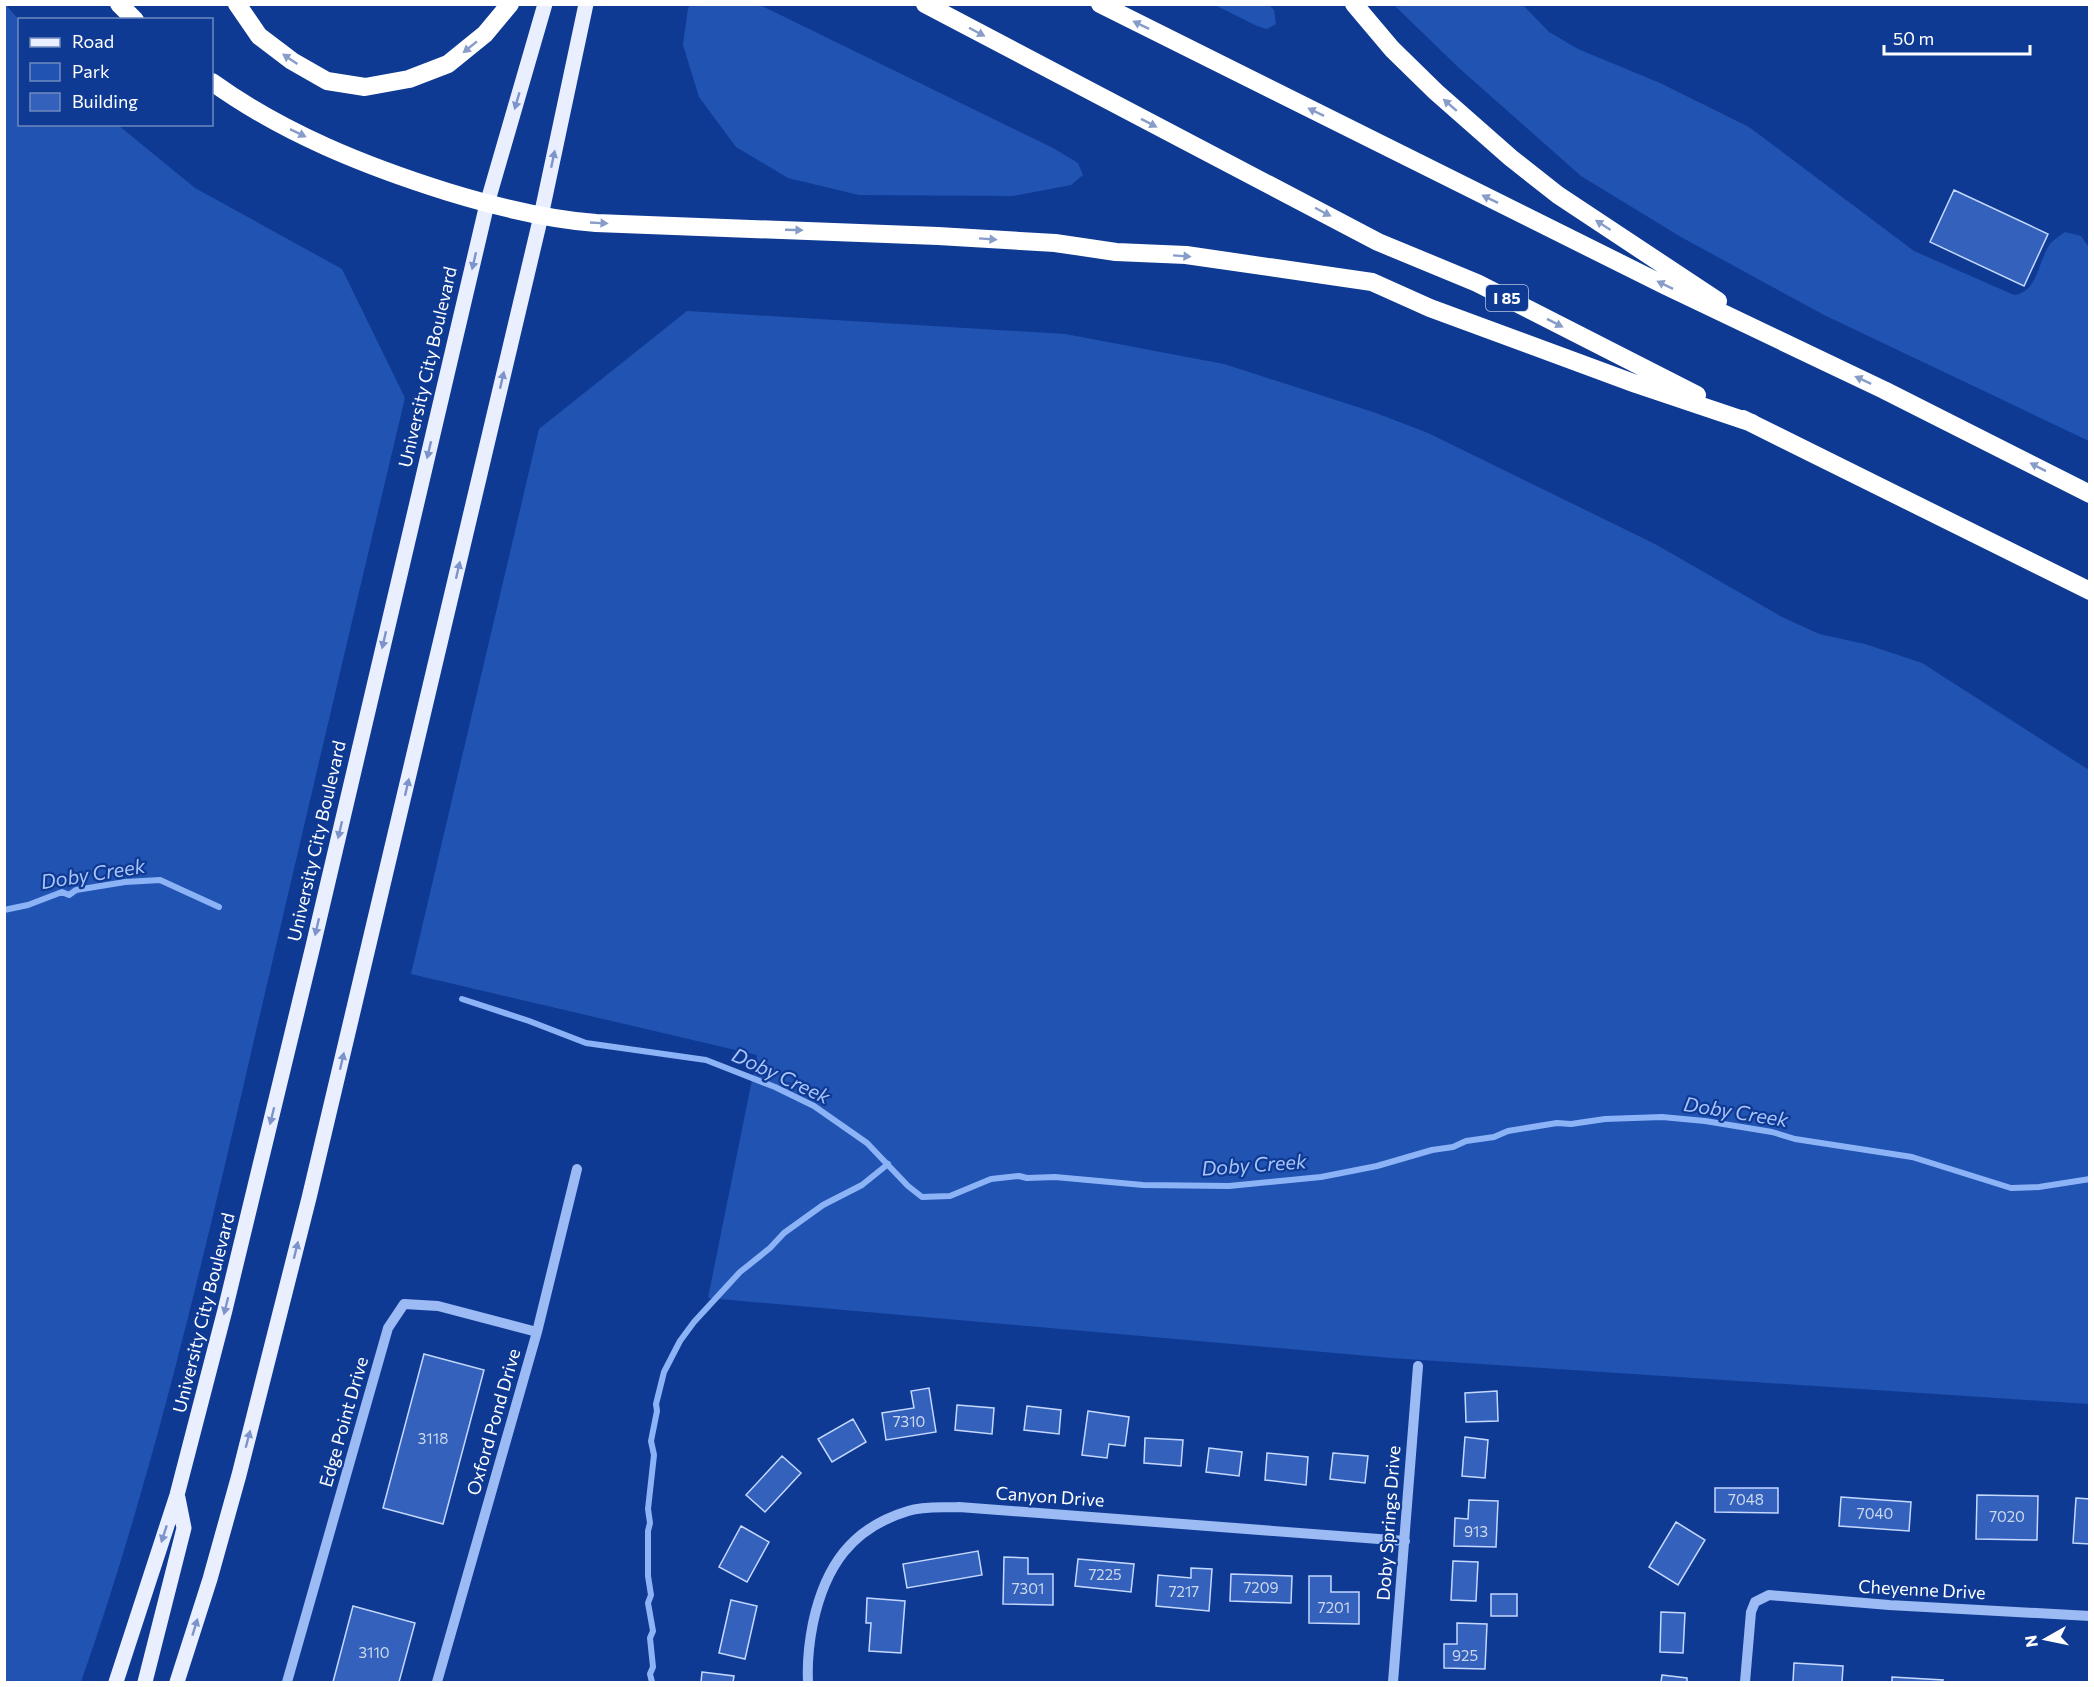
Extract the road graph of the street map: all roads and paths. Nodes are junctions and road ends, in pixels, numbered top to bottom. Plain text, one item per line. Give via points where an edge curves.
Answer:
1 (119, 4) edge
2 (237, 4) edge
3 (510, 4) edge
4 (545, 4) edge
5 (586, 4) edge
6 (925, 4) edge
7 (1100, 4) edge
8 (1354, 4) edge
9 (133, 18) edge
10 (213, 83) edge
11 (487, 204) junction
12 (541, 216) junction
13 (1774, 338) junction
14 (1752, 423) junction
15 (2090, 494) edge
16 (2090, 591) edge
17 (577, 1169) dead end
18 (537, 1332) junction
19 (1418, 1366) dead end
20 (177, 1495) junction
21 (1405, 1541) junction
22 (2090, 1616) edge
23 (116, 1683) edge
24 (145, 1683) edge
25 (177, 1683) edge
26 (287, 1683) edge
27 (437, 1683) edge
28 (808, 1683) edge
29 (1393, 1683) edge
30 (1745, 1683) edge

1 - 9 highway
3 -> 2 highway via 485,34 448,63 409,79 365,87 327,81 292,61 259,36
4 -> 11 main road, University City Boulevard
12 -> 5 main road
6 -> 14 highway, I 85 via 1378,242 1477,283
13 -> 7 highway
13 -> 8 highway via 1558,195 1511,158 1421,78
10 -> 11 highway via 267,118 335,151
11 - 12 highway
11 -> 20 main road, University City Boulevard via 292,1032
12 -> 14 highway via 596,223 1055,243 1116,252 1186,255 1372,282 1430,308
25 -> 12 main road via 239,1474 309,1198
15 -> 13 highway
14 - 16 highway, I 85
17 - 18 street, Oxford Pond Drive
18 - 26 street, Edge Point Drive via 438,1306 404,1304 388,1328
18 - 27 street, Oxford Pond Drive
19 - 21 street, Doby Springs Drive
20 -> 23 main road, University City Boulevard
20 - 24 main road via 184,1528
21 - 28 street, Canyon Drive via 959,1507 908,1511 871,1528 833,1566 818,1598 808,1656
21 - 29 street, Doby Springs Drive
22 - 30 street, Cheyenne Drive via 1769,1595 1755,1602 1751,1612

